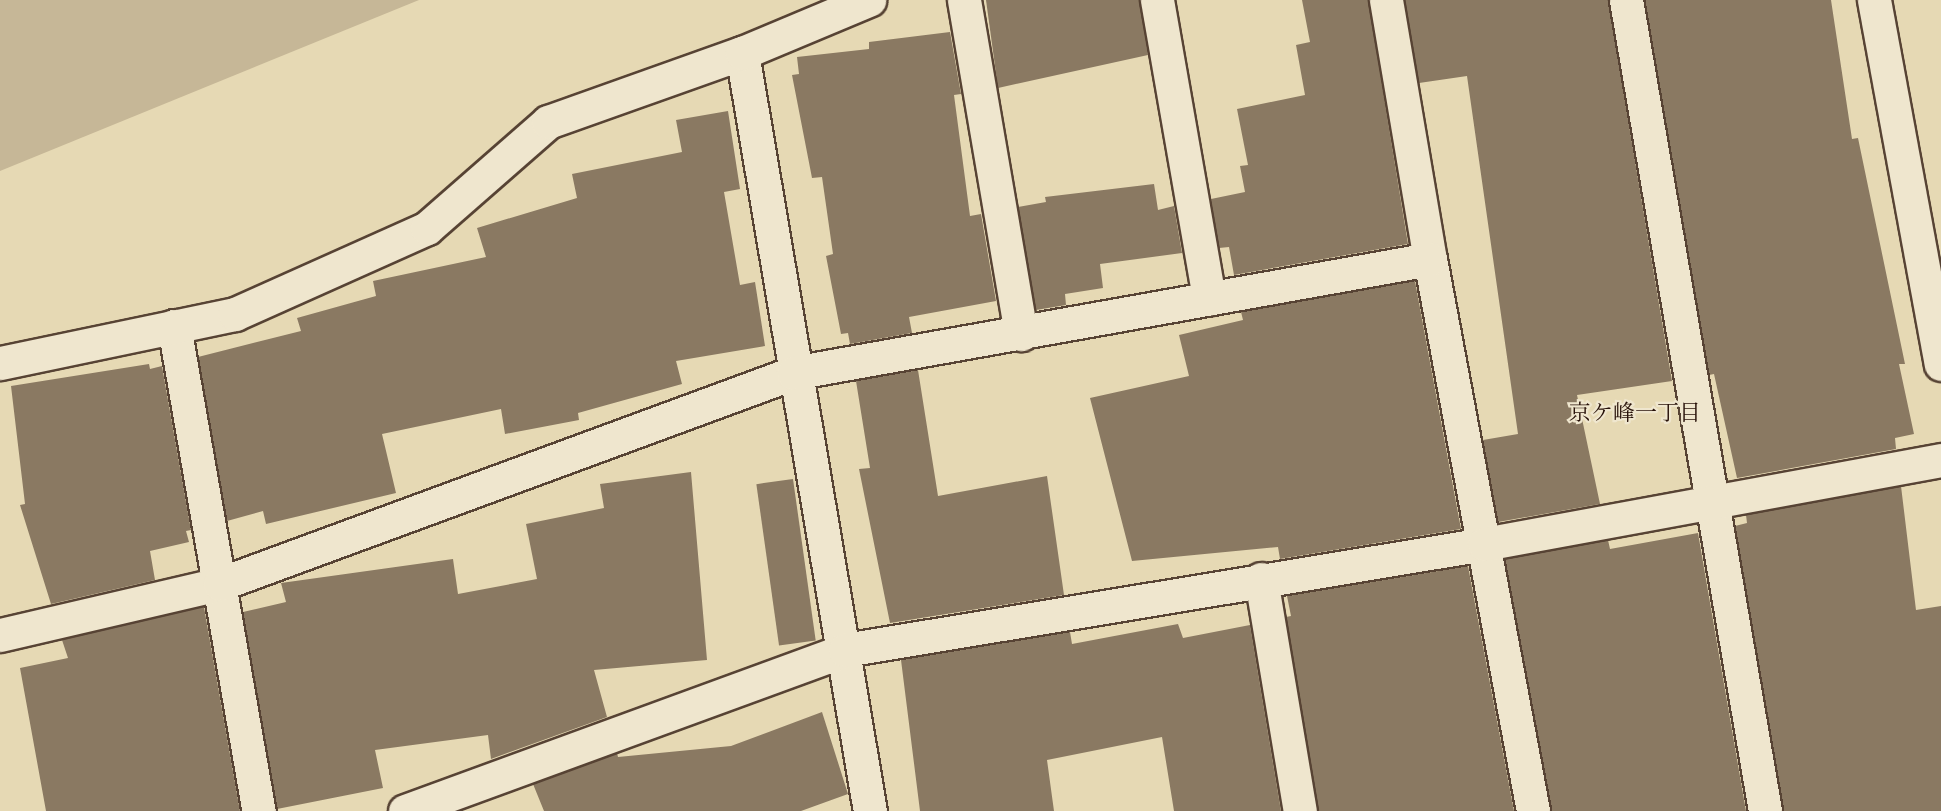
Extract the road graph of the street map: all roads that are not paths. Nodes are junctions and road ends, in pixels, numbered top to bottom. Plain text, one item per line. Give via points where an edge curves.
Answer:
1 (868, 0) edge
2 (964, 0) edge
3 (1157, 0) edge
4 (1386, 0) edge
5 (1626, 0) edge
6 (1874, 0) edge
7 (742, 53) junction
8 (1430, 259) junction
9 (1209, 299) junction
10 (174, 326) junction
11 (1021, 334) junction
12 (0, 363) edge
13 (1941, 364) edge
14 (793, 374) junction
15 (1941, 460) edge
16 (1714, 501) junction
17 (1484, 544) junction
18 (1261, 579) junction
19 (220, 584) junction
20 (0, 635) edge
21 (845, 650) junction
22 (259, 811) edge
23 (405, 811) edge
24 (870, 811) edge
25 (1300, 811) edge
26 (1533, 811) edge
27 (1765, 811) edge

1 - 7 street
2 - 11 street
3 - 9 street
4 - 8 street
5 - 16 street
6 - 13 street
7 - 10 street via 548,122 427,228 235,314
7 - 14 street
8 - 9 street
8 - 17 street
9 - 11 street
10 - 12 street
10 - 19 street
11 - 14 street
14 - 19 street
14 - 21 street
15 - 16 street
16 - 17 street
16 - 27 street
17 - 18 street
17 - 26 street
18 - 21 street
18 - 25 street
19 - 20 street
19 - 22 street
21 - 23 street
21 - 24 street

